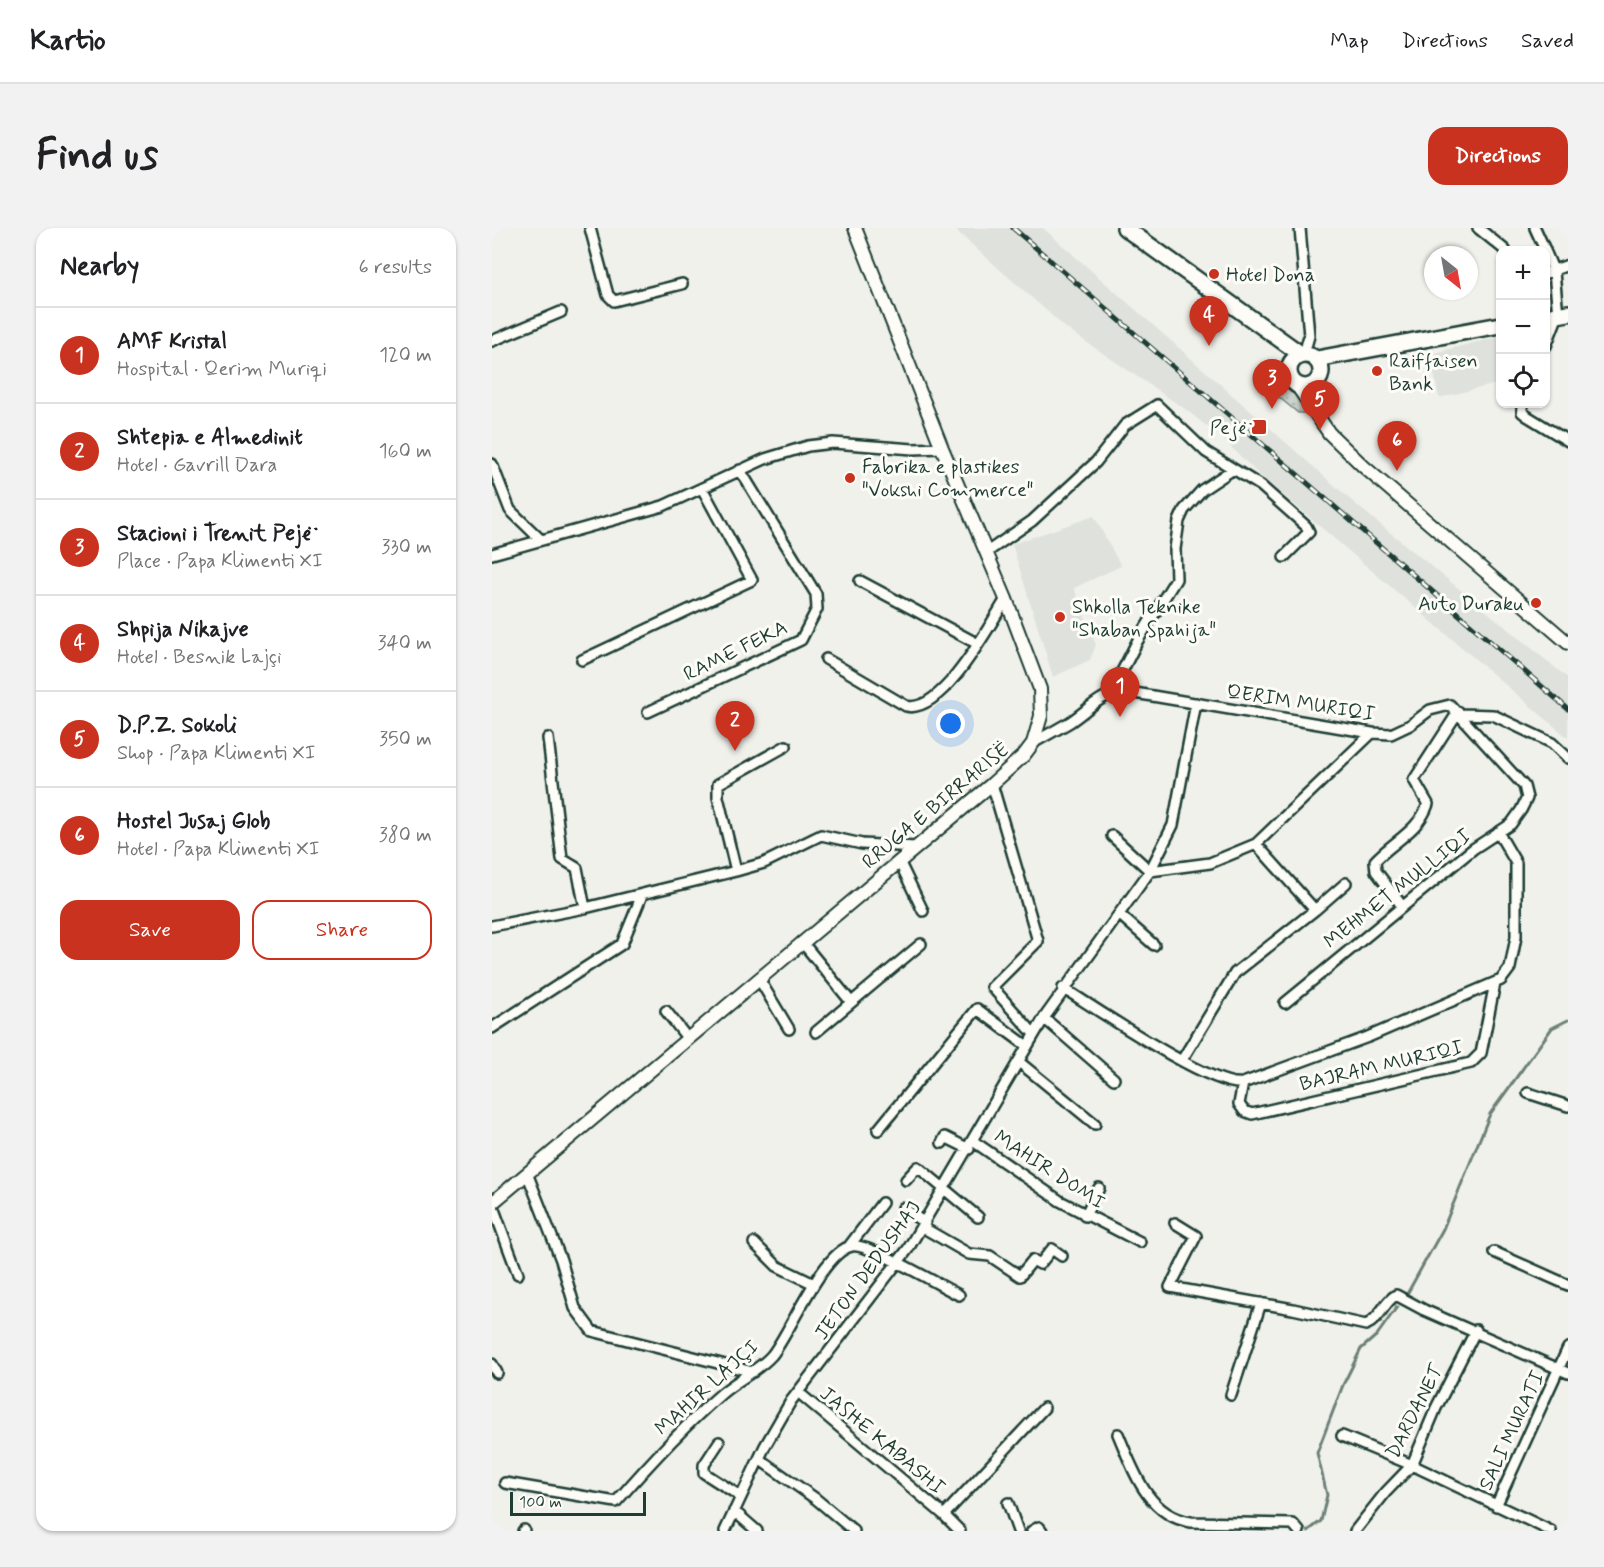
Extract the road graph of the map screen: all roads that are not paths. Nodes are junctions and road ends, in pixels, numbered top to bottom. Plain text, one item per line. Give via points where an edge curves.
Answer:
1 (590, 228) edge
2 (855, 228) edge
3 (1125, 228) edge
4 (1300, 228) edge
5 (1478, 228) edge
6 (1535, 228) edge
7 (1500, 246) edge
8 (1543, 246) edge
9 (1568, 265) edge
10 (1550, 272) edge
11 (682, 284) dead end
12 (561, 312) dead end
13 (1557, 315) edge
14 (1496, 326) edge
15 (1268, 332) junction
16 (1550, 333) edge
17 (492, 341) edge
18 (1372, 349) junction
19 (1309, 357) junction
20 (1289, 368) junction
21 (1318, 379) junction
22 (1296, 384) junction
23 (1522, 408) edge
24 (1321, 421) junction
25 (1568, 441) edge
26 (942, 448) junction
27 (492, 466) edge
28 (740, 470) junction
29 (1232, 470) junction
30 (703, 490) junction
31 (541, 540) junction
32 (987, 552) junction
33 (492, 554) edge
34 (1284, 557) dead end
35 (860, 581) dead end
36 (1006, 599) junction
37 (1568, 643) edge
38 (978, 644) junction
39 (826, 659) dead end
40 (582, 660) dead end
41 (1111, 693) junction
42 (1196, 703) junction
43 (648, 712) dead end
44 (1460, 713) junction
45 (1372, 733) junction
46 (548, 738) dead end
47 (1032, 743) junction
48 (786, 746) dead end
49 (1568, 758) edge
50 (992, 784) junction
51 (1498, 832) junction
52 (1112, 837) dead end
53 (1256, 844) junction
54 (915, 848) junction
55 (899, 861) junction
56 (1150, 871) junction
57 (736, 872) junction
58 (1346, 883) dead end
59 (642, 894) junction
60 (1402, 906) junction
61 (585, 908) junction
62 (1315, 910) junction
63 (923, 911) dead end
64 (1120, 915) junction
65 (492, 926) edge
66 (802, 942) junction
67 (921, 944) dead end
68 (1154, 945) dead end
69 (759, 979) junction
70 (1495, 983) junction
71 (1063, 988) junction
72 (851, 1002) junction
73 (1285, 1003) dead end
74 (666, 1011) dead end
75 (1044, 1018) junction
76 (492, 1028) edge
77 (789, 1029) dead end
78 (816, 1032) dead end
79 (1034, 1034) junction
80 (688, 1039) junction
81 (1027, 1046) junction
82 (1182, 1060) junction
83 (1019, 1062) junction
84 (1114, 1079) dead end
85 (1243, 1083) junction
86 (1528, 1093) dead end
87 (1568, 1106) edge
88 (1095, 1124) dead end
89 (878, 1130) dead end
90 (942, 1143) dead end
91 (971, 1145) junction
92 (527, 1173) junction
93 (906, 1180) dead end
94 (1099, 1188) dead end
95 (945, 1190) junction
96 (882, 1203) dead end
97 (492, 1204) edge
98 (903, 1208) dead end
99 (1085, 1216) junction
100 (978, 1218) dead end
101 (1175, 1223) dead end
102 (923, 1225) junction
103 (1140, 1242) dead end
104 (753, 1243) dead end
105 (850, 1245) junction
106 (1494, 1252) dead end
107 (1062, 1256) dead end
108 (898, 1263) junction
109 (518, 1274) dead end
110 (814, 1284) junction
111 (1568, 1284) edge
112 (959, 1295) dead end
113 (1261, 1303) junction
114 (1476, 1330) junction
115 (1568, 1348) edge
116 (492, 1364) edge
117 (1563, 1371) edge
118 (753, 1372) junction
119 (497, 1373) dead end
120 (798, 1392) junction
121 (1231, 1395) dead end
122 (1044, 1408) dead end
123 (1118, 1434) dead end
124 (1342, 1436) dead end
125 (719, 1442) dead end
126 (759, 1459) junction
127 (1412, 1465) junction
128 (505, 1483) dead end
129 (740, 1496) junction
130 (1008, 1503) dead end
131 (1496, 1506) junction
132 (734, 1511) junction
133 (944, 1515) junction
134 (726, 1531) edge
135 (757, 1531) edge
136 (854, 1531) edge
137 (960, 1531) edge
138 (1018, 1531) edge
139 (1032, 1531) edge
140 (1042, 1531) edge
141 (1299, 1531) edge
142 (1355, 1531) edge
143 (1551, 1531) edge

1 - 11 street via 608,295 614,301
2 - 26 street, RRUGA E BIRRARISË
3 - 15 main road
4 - 19 street
5 - 7 street
6 - 8 street
9 - 10 street
10 - 13 street
12 - 17 street
13 - 16 street
14 - 18 main road
15 - 19 main road
15 - 20 main road
18 - 19 main road
18 - 21 main road via 1338,364
19 - 20 main road via 1293,359
19 - 21 main road via 1321,368
20 - 22 main road
21 - 22 main road via 1305,387
21 - 24 street via 1316,396
22 - 24 street
23 - 25 street via 1527,416
24 - 37 street via 1385,487
26 - 28 street via 833,443 789,452
26 - 32 street, RRUGA E BIRRARISË
27 - 31 street via 510,510
28 - 30 street
28 - 43 street, RAME FEKA via 816,594 817,609 801,640
29 - 32 street via 1206,452 1164,409 1157,405 1149,407 1125,425 1068,490
29 - 34 street via 1261,486 1306,526 1309,532
29 - 41 street via 1202,490 1184,510 1175,542 1176,579
30 - 31 street via 663,506
30 - 40 street via 752,580
31 - 33 street
32 - 36 street, RRUGA E BIRRARISË
35 - 38 street
36 - 38 street
36 - 47 street, RRUGA E BIRRARISË via 1040,689 1041,716
38 - 39 street via 937,696 915,709
41 - 42 street, QERIM MURIQI via 1132,692
41 - 47 street
42 - 45 street, QERIM MURIQI
42 - 56 street, JETON DEDUSHAJ via 1173,825
44 - 45 street, QERIM MURIQI via 1450,705 1430,710 1391,734
44 - 49 street via 1493,714 1552,743
44 - 51 street, MEHMET MULLIQI via 1524,786 1527,798 1511,824
44 - 60 street via 1414,780 1428,804 1426,811 1407,835 1375,861 1376,870
45 - 53 street
46 - 61 street via 562,859 577,868
47 - 50 street, RRUGA E BIRRARISË
48 - 57 street via 718,784
50 - 54 street, RRUGA E BIRRARISË
50 - 79 street via 1038,941 992,987
51 - 60 street, MEHMET MULLIQI
51 - 70 street, BAJRAM MURIQI via 1516,864 1516,937 1510,968
52 - 56 street
53 - 56 street via 1210,863
53 - 62 street
54 - 55 street, RRUGA E BIRRARISË
54 - 57 street via 862,844 821,835
55 - 63 street
55 - 66 street, RRUGA E BIRRARISË
56 - 64 street, JETON DEDUSHAJ
57 - 59 street
58 - 62 street
59 - 61 street
59 - 76 street via 622,944
60 - 73 street, MEHMET MULLIQI
61 - 65 street
62 - 82 street via 1235,973
64 - 68 street
64 - 71 street, JETON DEDUSHAJ
66 - 69 street, RRUGA E BIRRARISË
66 - 72 street
67 - 72 street
69 - 77 street
69 - 80 street, RRUGA E BIRRARISË
70 - 85 street, BAJRAM MURIQI via 1368,1037
70 - 85 street, BAJRAM MURIQI via 1481,1053 1472,1063 1252,1114 1239,1104
71 - 75 street, JETON DEDUSHAJ
71 - 82 street
72 - 78 street
74 - 80 street
75 - 79 street, JETON DEDUSHAJ
75 - 84 street
79 - 81 street, JETON DEDUSHAJ
80 - 92 street, RRUGA E BIRRARISË
81 - 83 street, JETON DEDUSHAJ
81 - 89 street via 977,1008
82 - 85 street via 1225,1082
83 - 88 street
83 - 91 street, JETON DEDUSHAJ
86 - 87 street
90 - 91 street, MAHIR DOMI via 945,1137
91 - 95 street, JETON DEDUSHAJ
91 - 99 street, MAHIR DOMI
92 - 97 street, RRUGA E BIRRARISË
92 - 118 street via 575,1308 592,1330
93 - 95 street via 918,1167
94 - 99 street
95 - 100 street
95 - 102 street, JETON DEDUSHAJ
96 - 105 street, MAHIR LAJÇI
97 - 109 street
98 - 102 street
99 - 103 street, MAHIR DOMI
101 - 113 street via 1196,1236 1170,1287
102 - 107 street via 969,1254 990,1256 1020,1276 1033,1260 1040,1264 1052,1249
102 - 108 street, JETON DEDUSHAJ
104 - 110 street via 777,1266
105 - 108 street
105 - 110 street, MAHIR LAJÇI
106 - 111 street
108 - 112 street
108 - 120 street, JETON DEDUSHAJ
110 - 118 street, MAHIR LAJÇI via 772,1354
113 - 114 street via 1366,1325 1375,1321 1396,1294 1424,1310
113 - 121 street
114 - 117 street
114 - 127 street, DARDANET
115 - 117 street, SALI MURATI
116 - 119 street
117 - 131 street, SALI MURATI
118 - 128 street, MAHIR LAJÇI via 722,1393 651,1461 616,1502
120 - 126 street, JETON DEDUSHAJ
120 - 133 street, JASHE KABASHI
122 - 133 street, JASHE KABASHI
123 - 141 street via 1140,1486 1155,1504 1180,1519 1293,1524
124 - 127 street
125 - 129 street via 704,1465 704,1473
126 - 129 street, JETON DEDUSHAJ
126 - 136 street
127 - 131 street
127 - 142 street, DARDANET
129 - 132 street, JETON DEDUSHAJ
130 - 138 street
131 - 143 street
132 - 134 street, JETON DEDUSHAJ
132 - 135 street
133 - 137 street, JASHE KABASHI
139 - 140 street via 1039,1527

